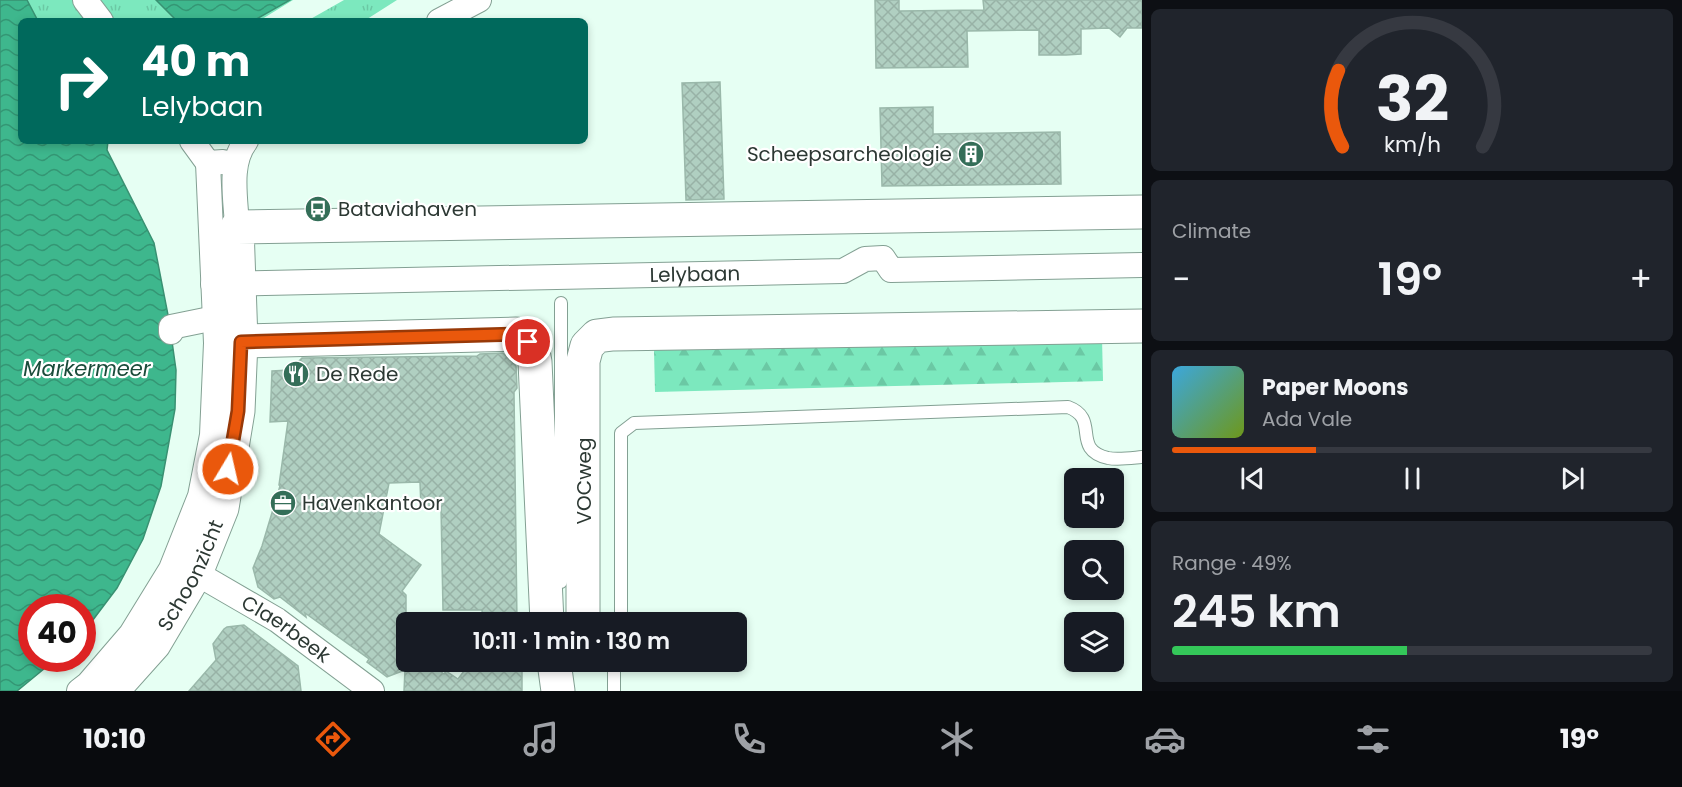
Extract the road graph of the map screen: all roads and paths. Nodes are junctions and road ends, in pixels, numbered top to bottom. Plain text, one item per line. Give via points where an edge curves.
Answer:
1 (85, 0) edge
2 (479, 0) edge
3 (98, 18) edge
4 (446, 18) edge
5 (194, 144) edge
6 (244, 144) edge
7 (208, 163) junction
8 (235, 163) junction
9 (1142, 212) edge
10 (237, 227) junction
11 (1142, 265) edge
12 (226, 283) junction
13 (561, 303) dead end
14 (215, 318) junction
15 (170, 326) dead end
16 (1142, 326) edge
17 (241, 342) junction
18 (1142, 457) edge
19 (196, 573) junction
20 (562, 593) dead end
21 (547, 612) edge
22 (583, 612) edge
23 (621, 612) edge
24 (555, 672) edge
25 (564, 672) edge
26 (576, 672) edge
27 (614, 672) edge
28 (79, 691) edge
29 (112, 691) edge
30 (372, 691) edge
31 (558, 691) edge
32 (565, 691) edge
33 (573, 691) edge
34 (614, 691) edge

1 - 3 street
2 - 4 street
5 - 7 street
6 - 8 street
7 - 8 street
7 - 12 street
8 - 10 street
9 - 10 street
10 - 12 street, Schoonzicht
11 - 12 street, Lelybaan via 891,270 883,258 865,259 843,271
12 - 14 street
12 - 17 street, Schoonzicht
13 - 20 lane
14 - 15 street
14 - 28 street via 212,435 200,496 171,569 131,634
16 - 22 street, VOCweg via 597,336 591,340 583,361
17 - 19 street, Schoonzicht via 238,411 222,508
17 - 21 street, VOCweg via 523,336 535,362
18 - 23 lane via 1110,459 1093,452 1087,443 1085,420 1079,411 1068,407 634,423 621,433
19 - 29 street, Schoonzicht via 154,644
19 - 30 street, Claerbeek via 277,620
24 - 31 street
25 - 32 lane
26 - 33 street
27 - 34 lane

